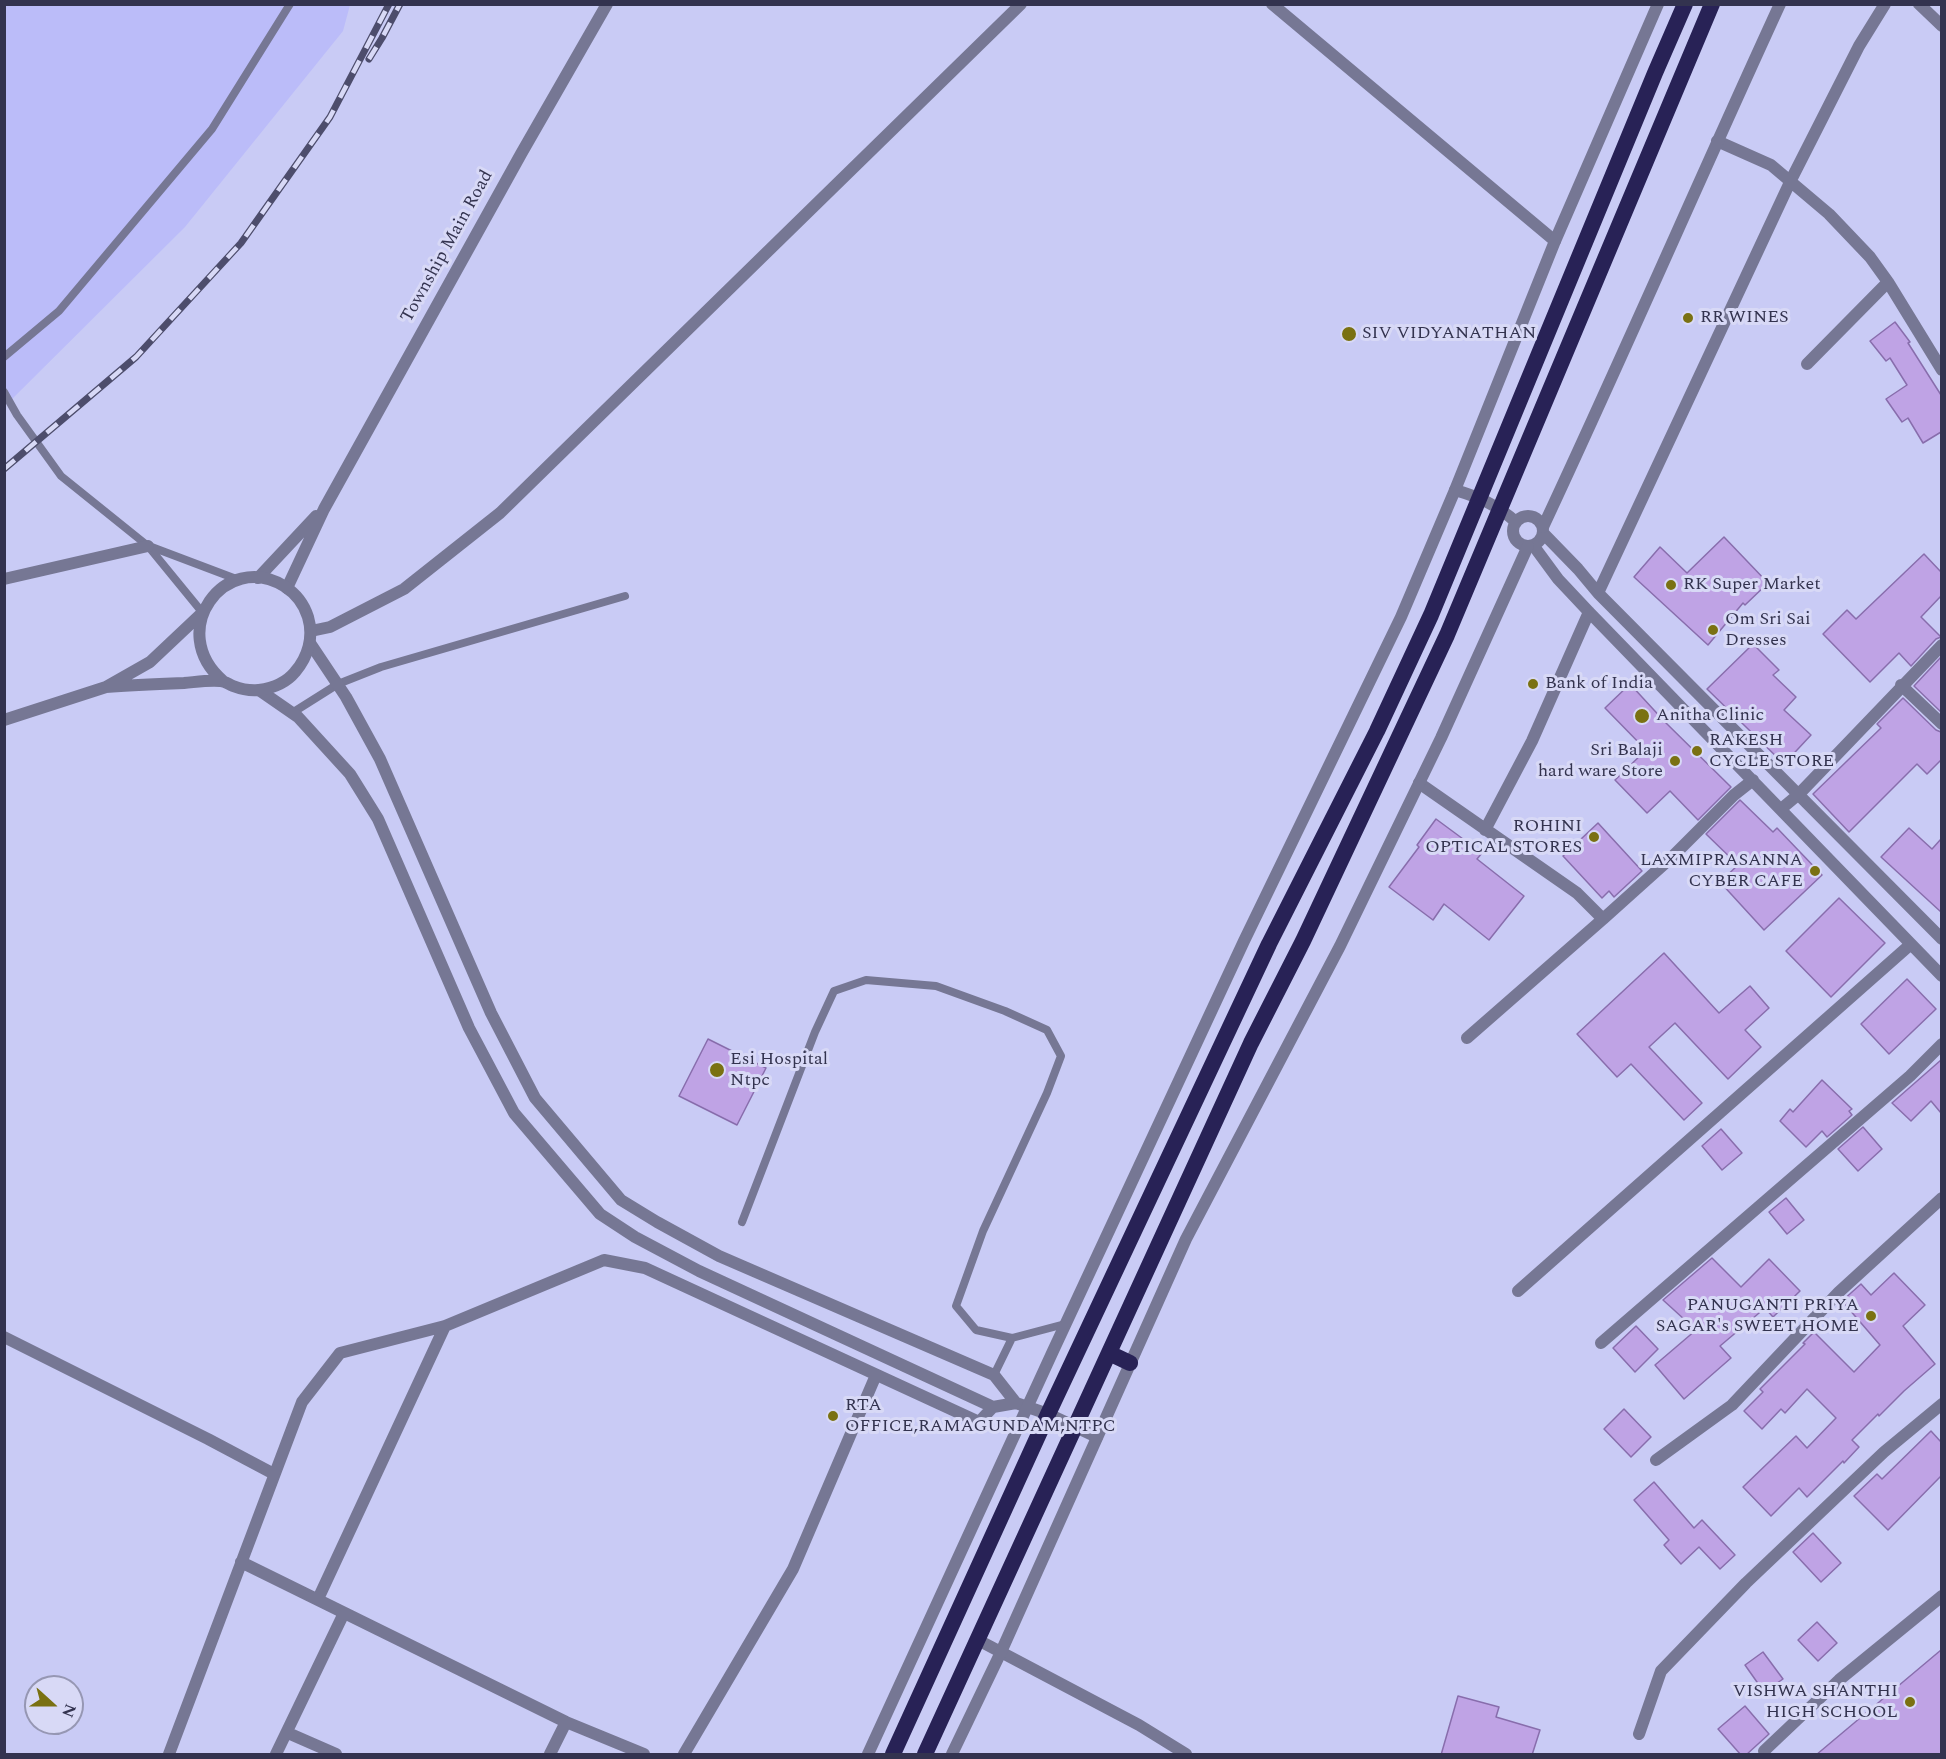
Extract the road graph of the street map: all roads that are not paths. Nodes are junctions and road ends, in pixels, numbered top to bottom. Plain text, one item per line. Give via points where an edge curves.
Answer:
1 (290, 4) edge
2 (606, 4) edge
3 (1021, 4) edge
4 (1272, 4) edge
5 (1658, 4) edge
6 (1685, 4) edge
7 (1712, 4) edge
8 (1780, 4) edge
9 (1885, 4) edge
10 (1919, 4) edge
11 (1941, 26) edge
12 (1717, 141) junction
13 (1791, 180) junction
14 (1555, 240) junction
15 (1888, 282) junction
16 (4, 357) edge
17 (1807, 364) dead end
18 (1941, 370) edge
19 (4, 392) edge
20 (1455, 490) junction
21 (1479, 497) junction
22 (324, 508) junction
23 (1499, 508) junction
24 (1516, 522) junction
25 (1543, 530) junction
26 (148, 546) junction
27 (1530, 546) junction
28 (258, 578) junction
29 (4, 579) edge
30 (239, 580) junction
31 (287, 588) junction
32 (1598, 593) junction
33 (625, 596) dead end
34 (202, 612) junction
35 (1589, 612) junction
36 (310, 637) junction
37 (1941, 645) edge
38 (223, 681) junction
39 (338, 684) junction
40 (1901, 685) junction
41 (106, 687) junction
42 (259, 690) junction
43 (292, 713) junction
44 (4, 720) edge
45 (1941, 724) edge
46 (1753, 780) junction
47 (1419, 783) junction
48 (1799, 794) junction
49 (1781, 809) junction
50 (1485, 830) junction
51 (1603, 919) junction
52 (1941, 939) edge
53 (1911, 944) junction
54 (1941, 976) edge
55 (1467, 1038) dead end
56 (1941, 1044) edge
57 (1941, 1198) edge
58 (742, 1222) dead end
59 (1518, 1291) dead end
60 (1065, 1324) junction
61 (445, 1326) junction
62 (4, 1337) edge
63 (1011, 1338) junction
64 (1601, 1343) dead end
65 (1109, 1353) junction
66 (1130, 1363) junction
67 (876, 1375) junction
68 (994, 1375) junction
69 (1941, 1404) edge
70 (1021, 1405) junction
71 (993, 1407) junction
72 (1048, 1414) junction
73 (1075, 1428) junction
74 (1097, 1437) junction
75 (1656, 1460) dead end
76 (274, 1474) junction
77 (241, 1562) junction
78 (1941, 1596) edge
79 (318, 1599) junction
80 (344, 1613) junction
81 (978, 1640) junction
82 (1001, 1652) junction
83 (566, 1722) junction
84 (288, 1733) junction
85 (1639, 1734) dead end
86 (1764, 1751) dead end
87 (169, 1755) edge
88 (276, 1755) edge
89 (336, 1755) edge
90 (550, 1755) edge
91 (644, 1755) edge
92 (684, 1755) edge
93 (868, 1755) edge
94 (893, 1755) edge
95 (925, 1755) edge
96 (952, 1755) edge
97 (1186, 1755) edge

1 - 16 lane via 212,129 59,311
2 - 22 street, Township Main Road
3 - 36 street via 500,513 404,588
4 - 14 street
5 - 14 street
6 - 21 highway
7 - 23 highway
8 - 12 street
9 - 13 street via 1859,46
10 - 11 street
12 - 13 street via 1771,165
12 - 25 street
13 - 15 street via 1870,257
13 - 32 street
14 - 20 street
15 - 17 street
15 - 18 street
19 - 26 lane via 61,476
20 - 21 street
20 - 60 street via 1401,617
21 - 23 street
21 - 72 highway via 1431,615 1269,944
22 - 28 street, Township Main Road
22 - 31 street, Township Main Road
23 - 24 street
23 - 65 highway via 1447,635 1251,1043
24 - 25 street via 1528,516 1537,519
24 - 27 street via 1514,536 1519,543
25 - 27 street via 1540,541
25 - 32 street
26 - 29 street
26 - 30 lane
26 - 34 lane
27 - 35 street
27 - 47 street
28 - 30 street
28 - 31 street
30 - 34 street via 217,592
31 - 36 street via 304,606
32 - 48 street
33 - 39 lane via 381,667
34 - 38 street via 201,650
34 - 41 street via 150,662
35 - 46 street
35 - 50 street via 1532,741
36 - 39 street
36 - 42 street via 301,666 292,676
37 - 40 street
38 - 41 street
38 - 42 street via 246,690
39 - 43 lane
39 - 68 street via 380,759 491,1014 535,1098 621,1200 719,1256
40 - 45 street
40 - 48 street
41 - 44 street
42 - 43 street
43 - 71 street via 350,774 378,819 469,1028 514,1113 600,1214 699,1271
46 - 49 street
46 - 51 street
47 - 50 street
47 - 66 street via 1340,946 1186,1239
48 - 49 street
48 - 52 street
49 - 53 street
50 - 51 street via 1577,893
51 - 55 street
53 - 54 street
53 - 59 street
56 - 64 street via 1910,1076
57 - 75 street via 1839,1293 1732,1405
58 - 63 lane via 834,991 866,980 936,986 1005,1011 1047,1030 1061,1056 983,1231 956,1306 976,1330
60 - 63 lane
60 - 70 street
61 - 67 street via 604,1260 645,1268
61 - 76 street via 340,1353 302,1402
61 - 79 street
62 - 76 street
63 - 68 lane
65 - 66 highway
65 - 73 highway
66 - 74 street
67 - 71 street via 978,1422
67 - 92 street via 793,1569
68 - 70 street
69 - 85 street via 1875,1460 1746,1583 1661,1671
70 - 71 street
70 - 72 street
70 - 93 street
72 - 73 street
72 - 94 highway
73 - 74 street
73 - 81 highway
74 - 82 street
76 - 77 street
77 - 79 street
77 - 87 street
78 - 86 street via 1839,1680
79 - 80 street
80 - 83 street
80 - 84 street
81 - 82 street
81 - 95 highway
82 - 96 street
82 - 97 street via 1139,1725
83 - 90 street
83 - 91 street
84 - 88 street
84 - 89 street

